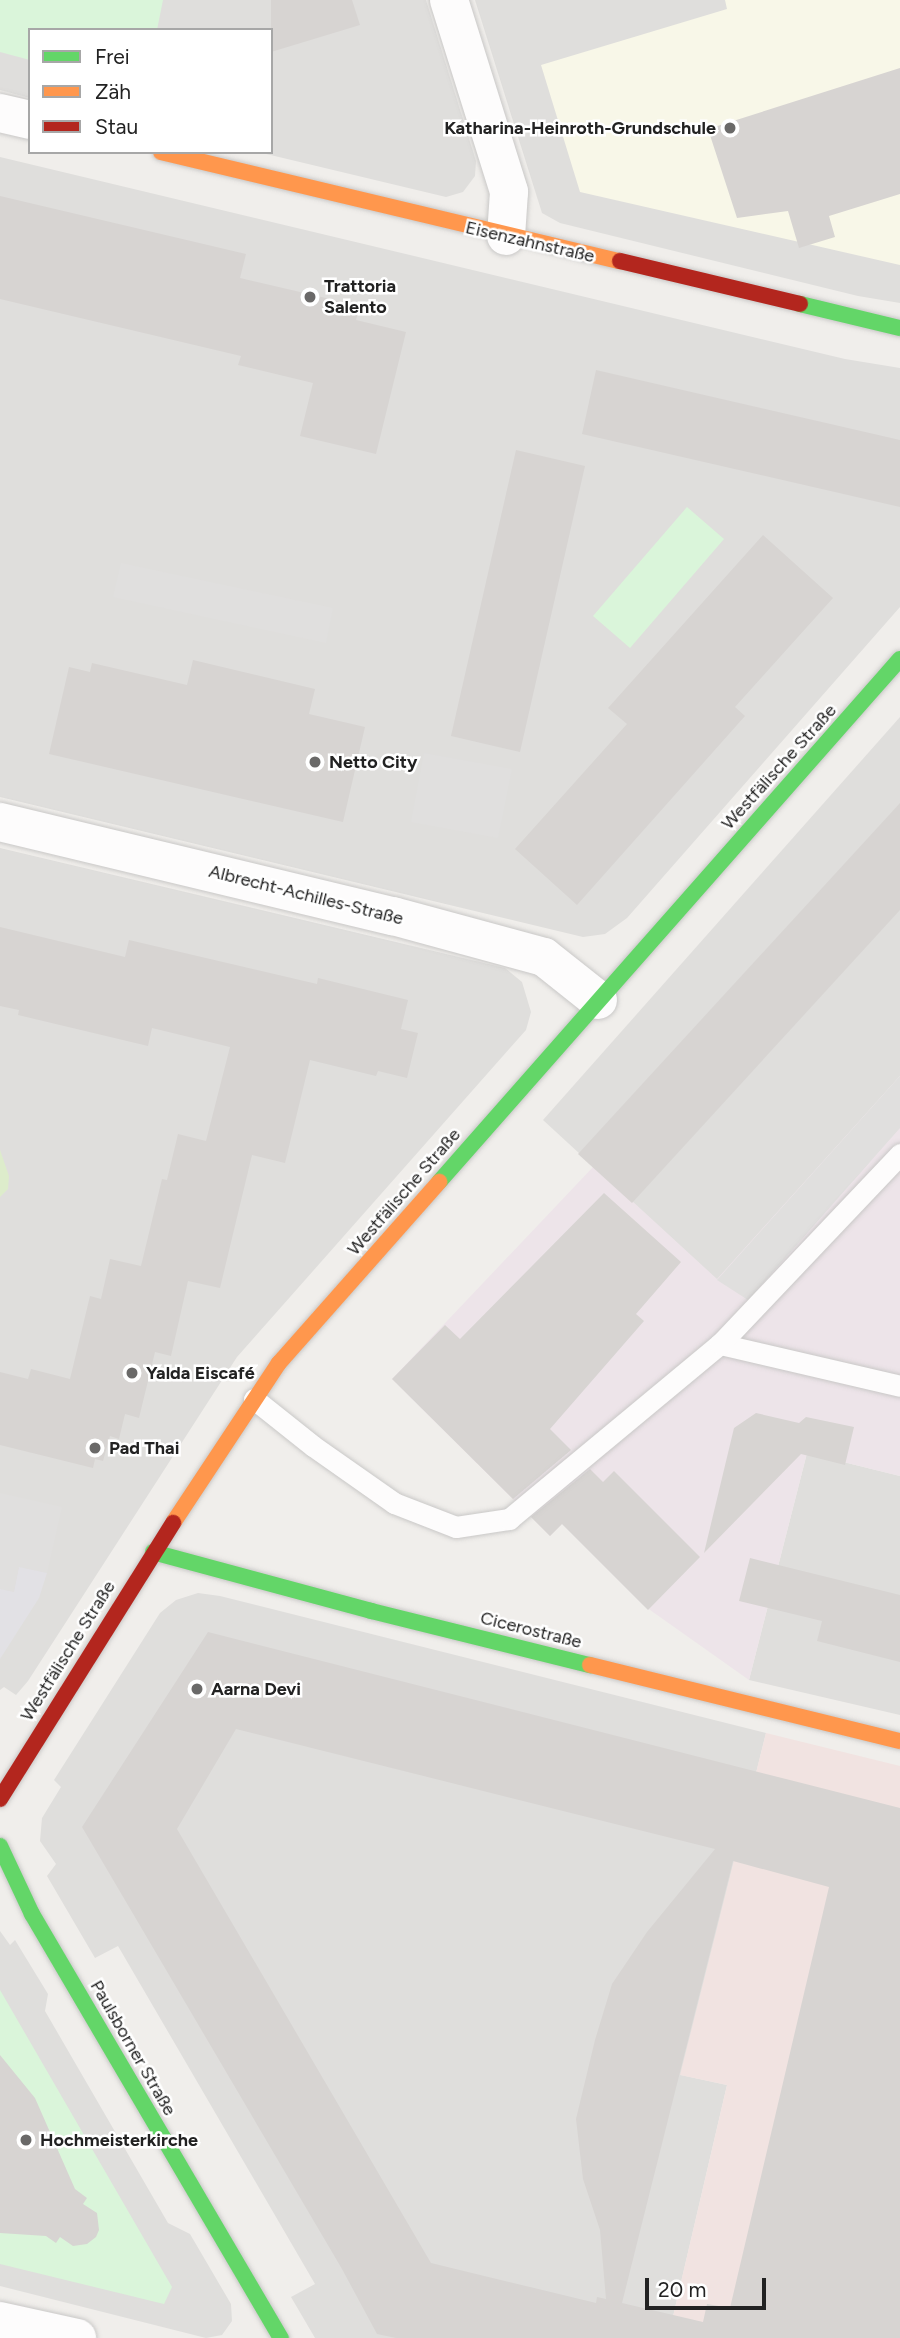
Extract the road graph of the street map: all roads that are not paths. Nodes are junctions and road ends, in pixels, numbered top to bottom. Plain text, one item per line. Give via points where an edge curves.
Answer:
1 (450, 0) edge
2 (0, 113) edge
3 (28, 120) edge
4 (169, 154) edge
5 (506, 236) junction
6 (900, 328) edge
7 (900, 659) edge
8 (0, 822) edge
9 (597, 1000) junction
10 (900, 1154) edge
11 (720, 1344) junction
12 (900, 1386) edge
13 (254, 1399) junction
14 (153, 1552) junction
15 (900, 1741) edge
16 (0, 1799) edge
17 (0, 1846) edge
18 (0, 2321) edge
19 (77, 2338) edge
20 (281, 2338) edge

1 - 5 street via 509,192
2 - 3 street
4 - 5 street, Eisenzahnstraße
5 - 6 street, Eisenzahnstraße
7 - 9 street, Westfälische Straße
8 - 9 street, Albrecht-Achilles-Straße via 544,957
9 - 13 street, Westfälische Straße via 279,1363
10 - 11 lane
11 - 12 lane
11 - 13 lane via 509,1519 456,1527 394,1503
13 - 14 street, Westfälische Straße
14 - 15 street, Cicerostraße
14 - 16 street, Westfälische Straße
17 - 20 street, Paulsborner Straße via 32,1914
18 - 19 street

